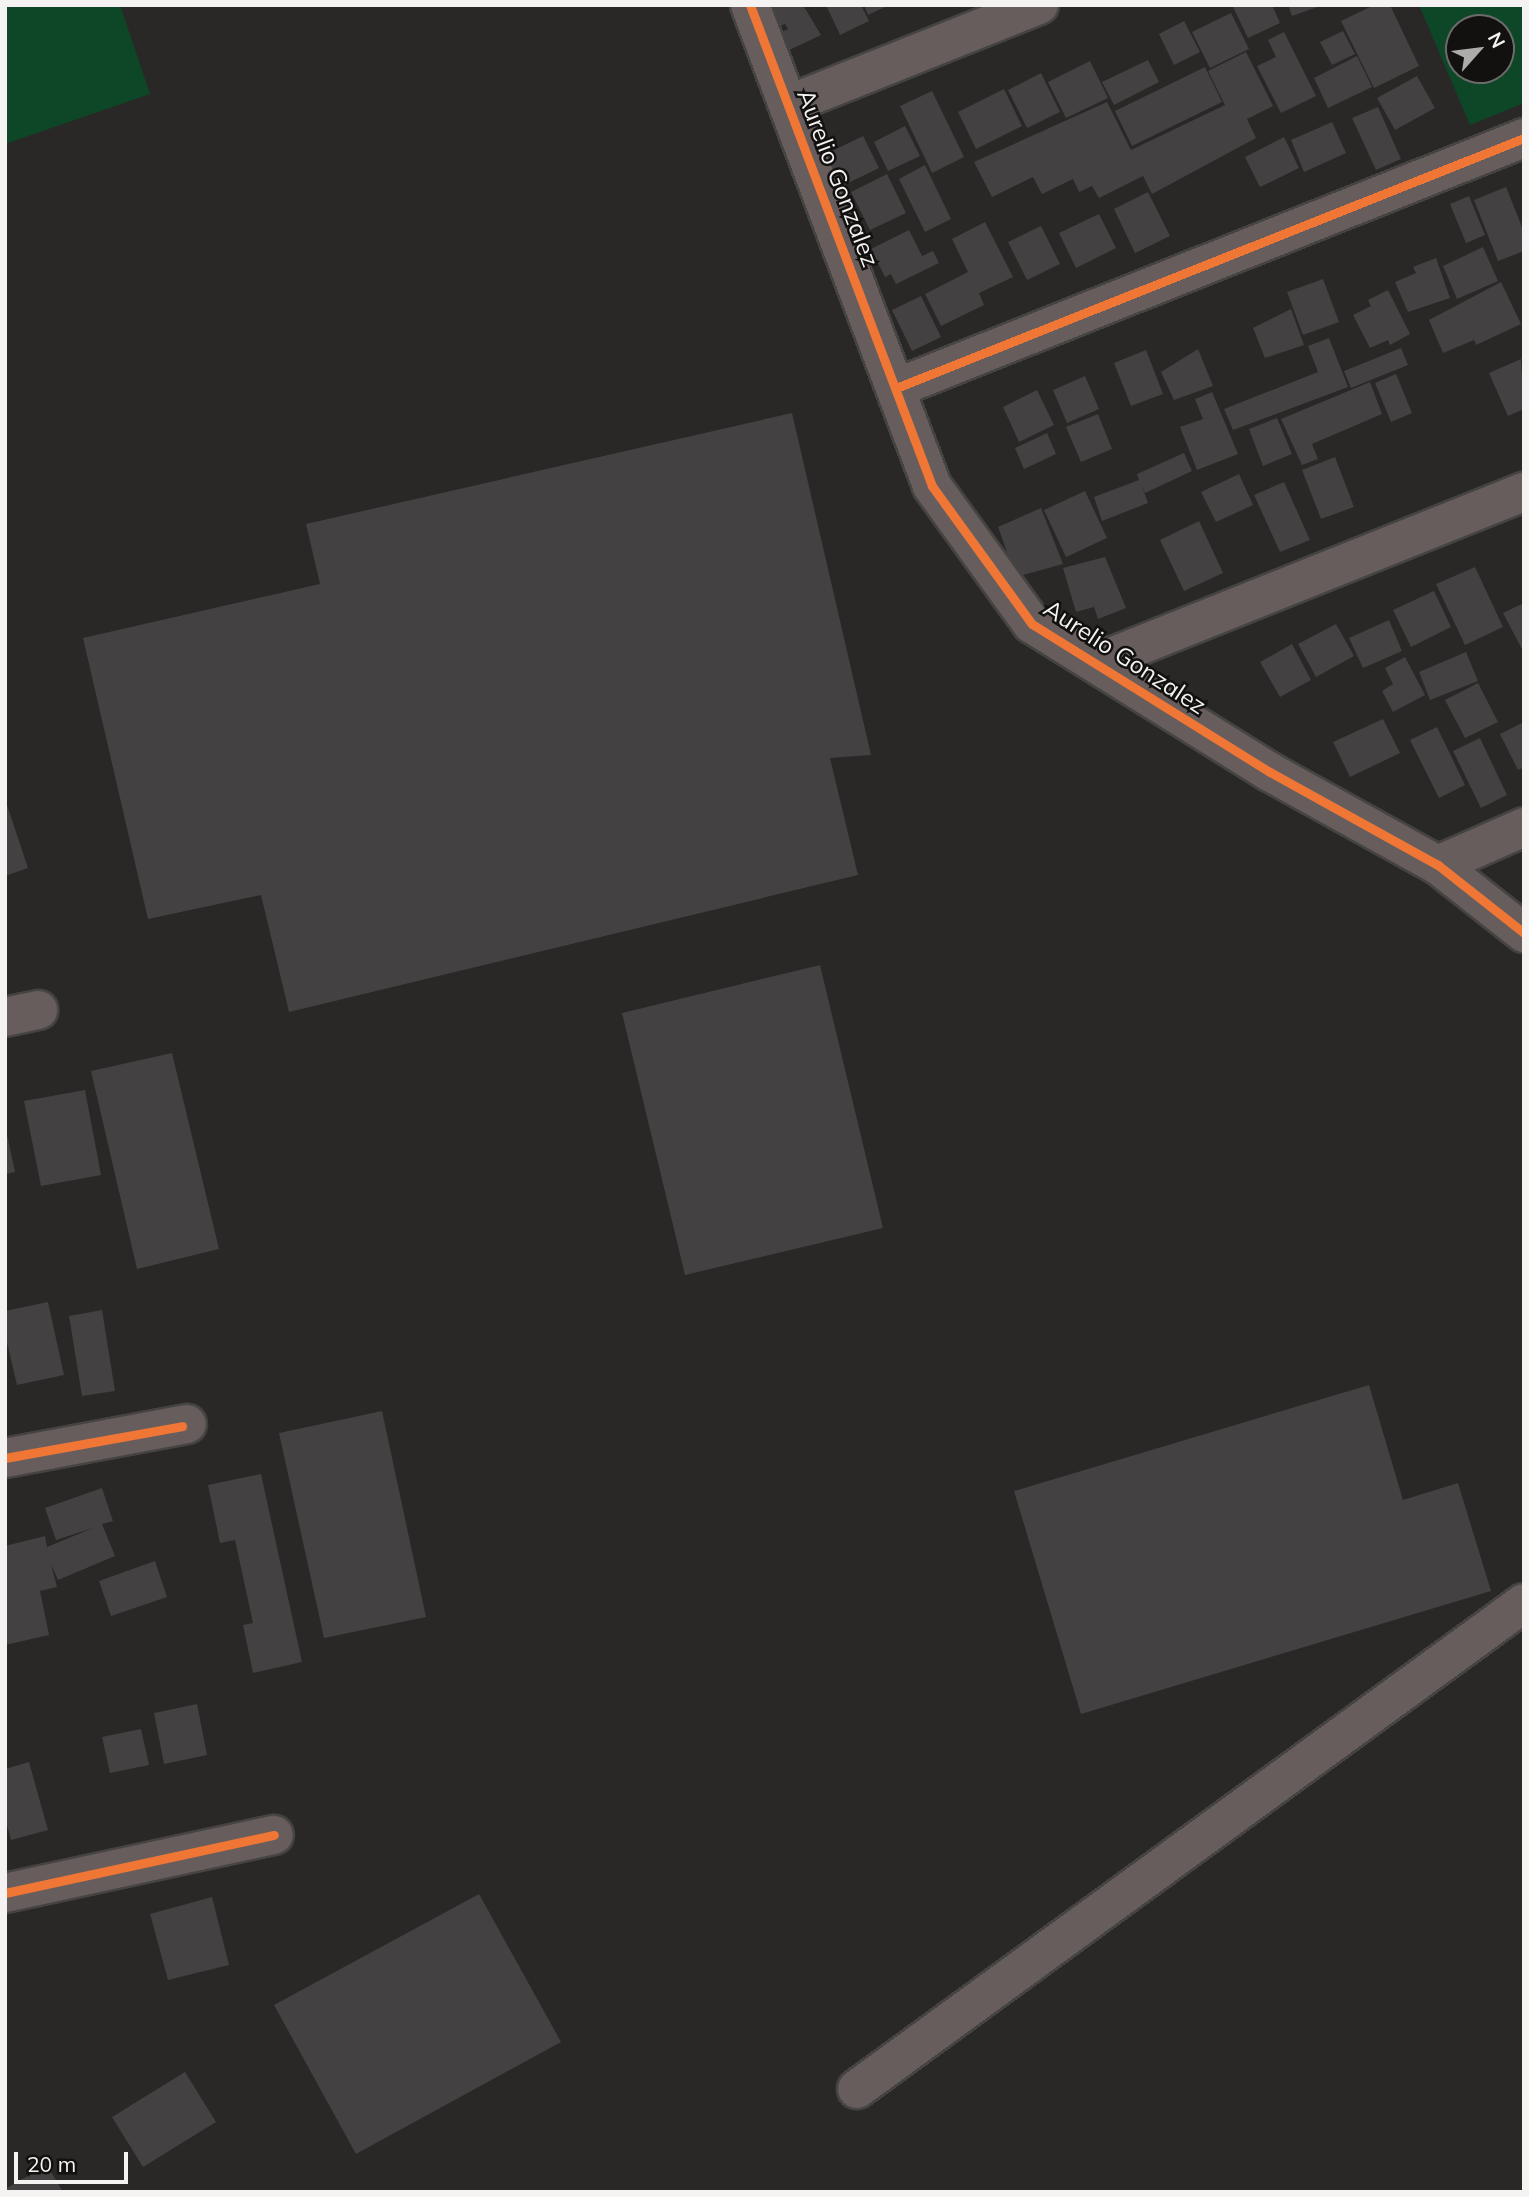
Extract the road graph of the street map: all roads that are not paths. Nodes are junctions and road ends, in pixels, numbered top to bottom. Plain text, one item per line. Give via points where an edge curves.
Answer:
1 (750, 5) edge
2 (1039, 5) edge
3 (790, 104) junction
4 (1524, 138) edge
5 (896, 388) junction
6 (1524, 492) edge
7 (1096, 663) junction
8 (1524, 827) edge
9 (1438, 865) junction
10 (1524, 933) edge
11 (184, 1425) dead end
12 (5, 1458) edge
13 (1524, 1603) edge
14 (274, 1835) dead end
15 (5, 1893) edge
16 (857, 2089) dead end

1 - 3 street, Aurelio Gonzalez
2 - 3 street
3 - 5 street, Aurelio Gonzalez
4 - 5 street
5 - 7 street, Aurelio Gonzalez via 932,486 978,553 1032,624
6 - 7 street
7 - 9 street, Aurelio Gonzalez via 1270,772
8 - 9 street
9 - 10 street, Aurelio Gonzalez
11 - 12 street
13 - 16 street
14 - 15 street

